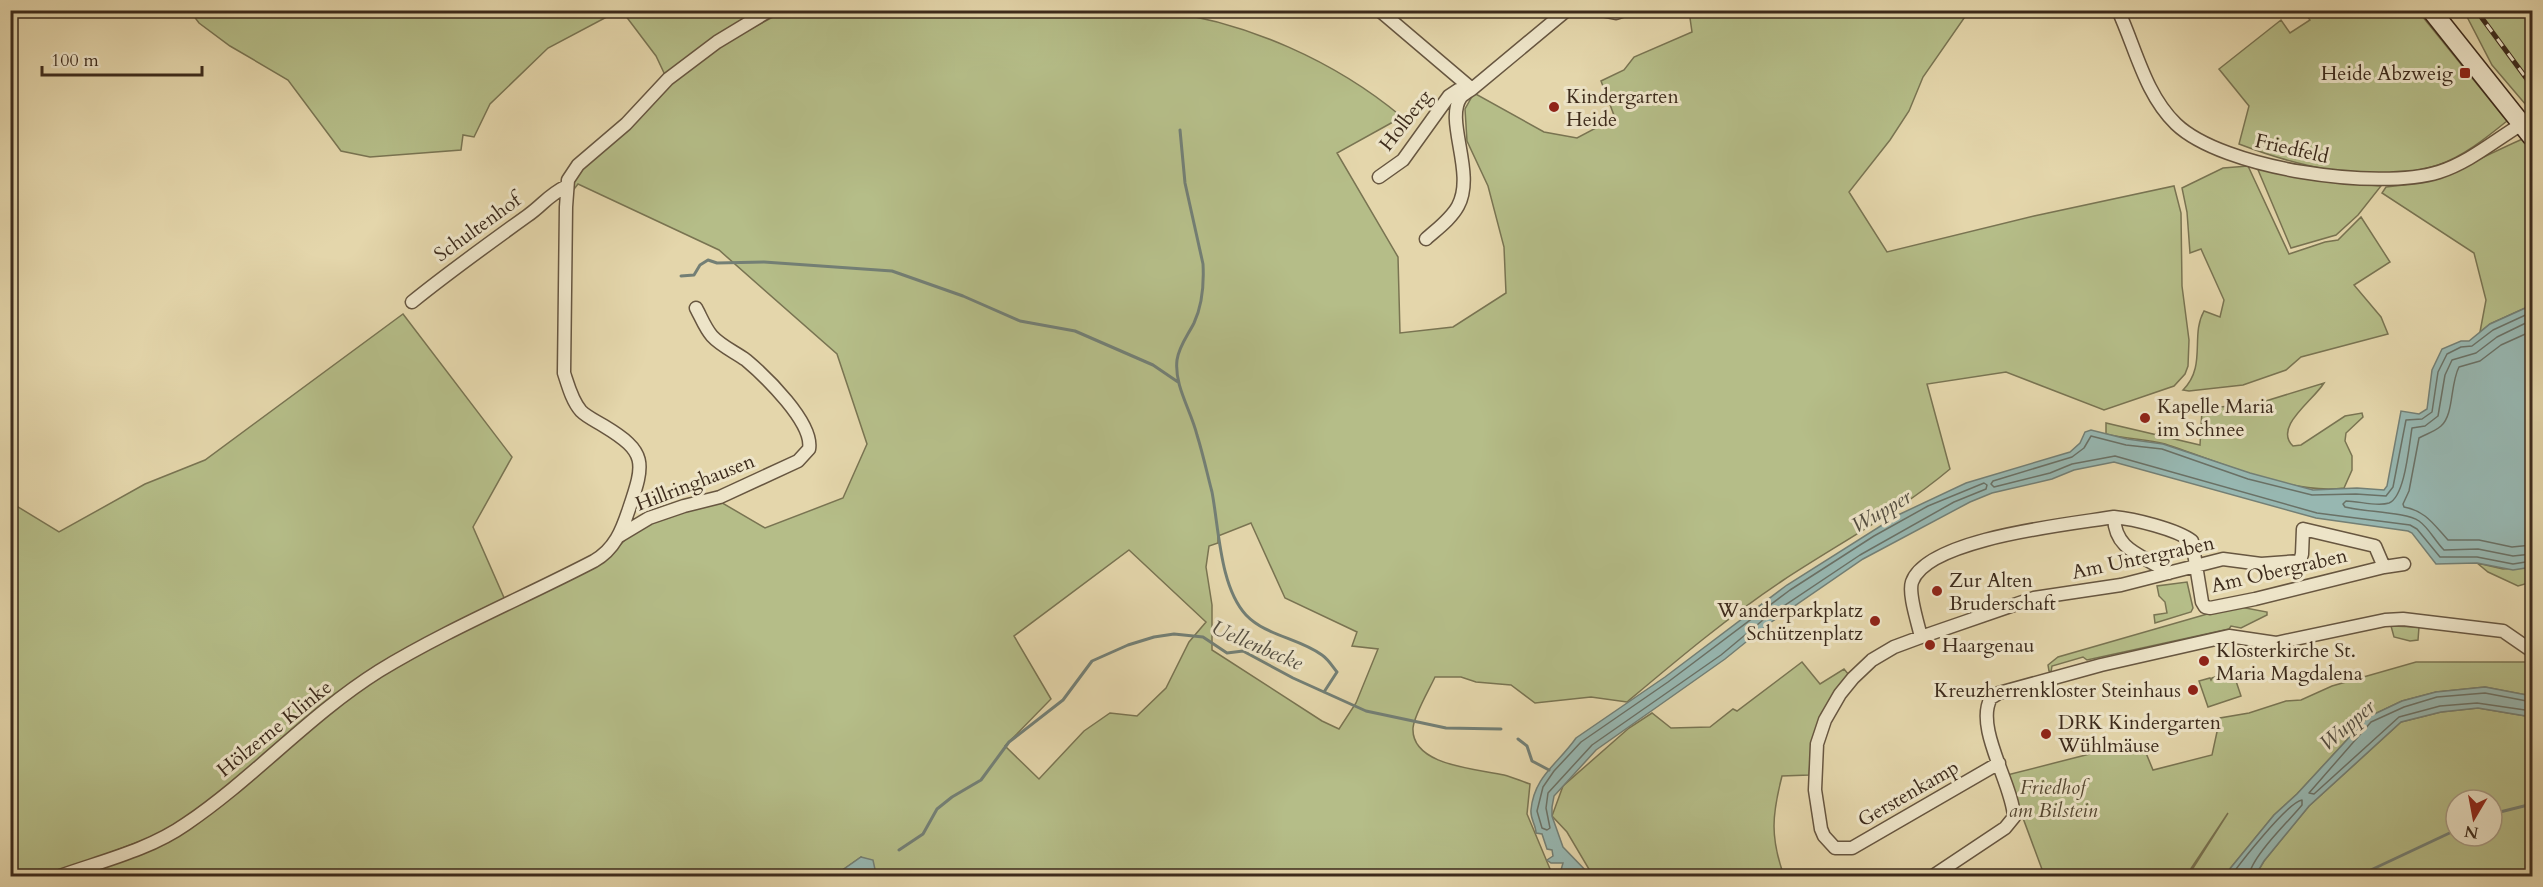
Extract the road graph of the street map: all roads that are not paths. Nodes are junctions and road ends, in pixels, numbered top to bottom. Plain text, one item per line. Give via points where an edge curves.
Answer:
1 (770, 10) edge
2 (1379, 10) edge
3 (1567, 10) edge
4 (1601, 10) edge
5 (1625, 10) edge
6 (2118, 10) edge
7 (2431, 10) edge
8 (1472, 89) junction
9 (2527, 131) edge
10 (1379, 177) dead end
11 (567, 186) junction
12 (1426, 239) dead end
13 (412, 302) dead end
14 (696, 308) dead end
15 (2114, 517) junction
16 (619, 536) junction
17 (2404, 564) dead end
18 (2197, 565) junction
19 (2384, 567) junction
20 (2169, 573) junction
21 (510, 602) joint
22 (1921, 637) junction
23 (2532, 651) edge
24 (1999, 763) junction
25 (1835, 848) joint
26 (60, 876) edge
27 (1933, 876) edge

1 - 11 street via 717,42 668,79 626,124 578,165
2 - 8 street
3 - 8 street
4 - 5 street
6 - 9 street, Friedfeld via 2150,88 2176,124 2213,147 2256,161 2334,177 2405,179 2440,172
7 - 9 main road
8 - 10 street, Holberg via 1458,90 1449,96 1403,160
8 - 12 street, Holberg via 1462,97 1458,112 1457,131 1465,175 1459,205
11 - 13 street, Schultenhof via 551,193 530,214
11 - 16 street, Hillringhausen via 564,373 580,410 626,440 639,462 636,487
14 - 16 street, Hillringhausen via 714,338 746,360 797,415 808,435 808,451 798,461 720,497 649,518
15 - 18 street via 2188,538 2194,545
15 - 20 street via 2119,539 2127,548
15 - 22 street via 1970,543 1931,561 1916,575 1911,589
16 - 21 street, Hillringhausen via 599,558
17 - 19 street, Am Obergraben
18 - 19 street, Am Obergraben via 2202,602 2210,608
18 - 19 street, Am Untergraben via 2223,559 2261,564 2300,561 2303,528 2375,546
18 - 20 street, Am Untergraben
20 - 22 street, Am Untergraben via 2121,585 2034,598
21 - 26 street, Hölzerne Klinke via 378,672 185,825 123,855
22 - 25 street, Am Untergraben via 1872,660 1846,686 1825,720 1816,744 1815,790 1824,836
23 - 24 street via 2503,631 2403,619 2276,643 2229,636 1999,693 1991,698 1986,713
24 - 25 street, Gerstenkamp via 1852,848
24 - 27 street via 2014,809 2013,819

